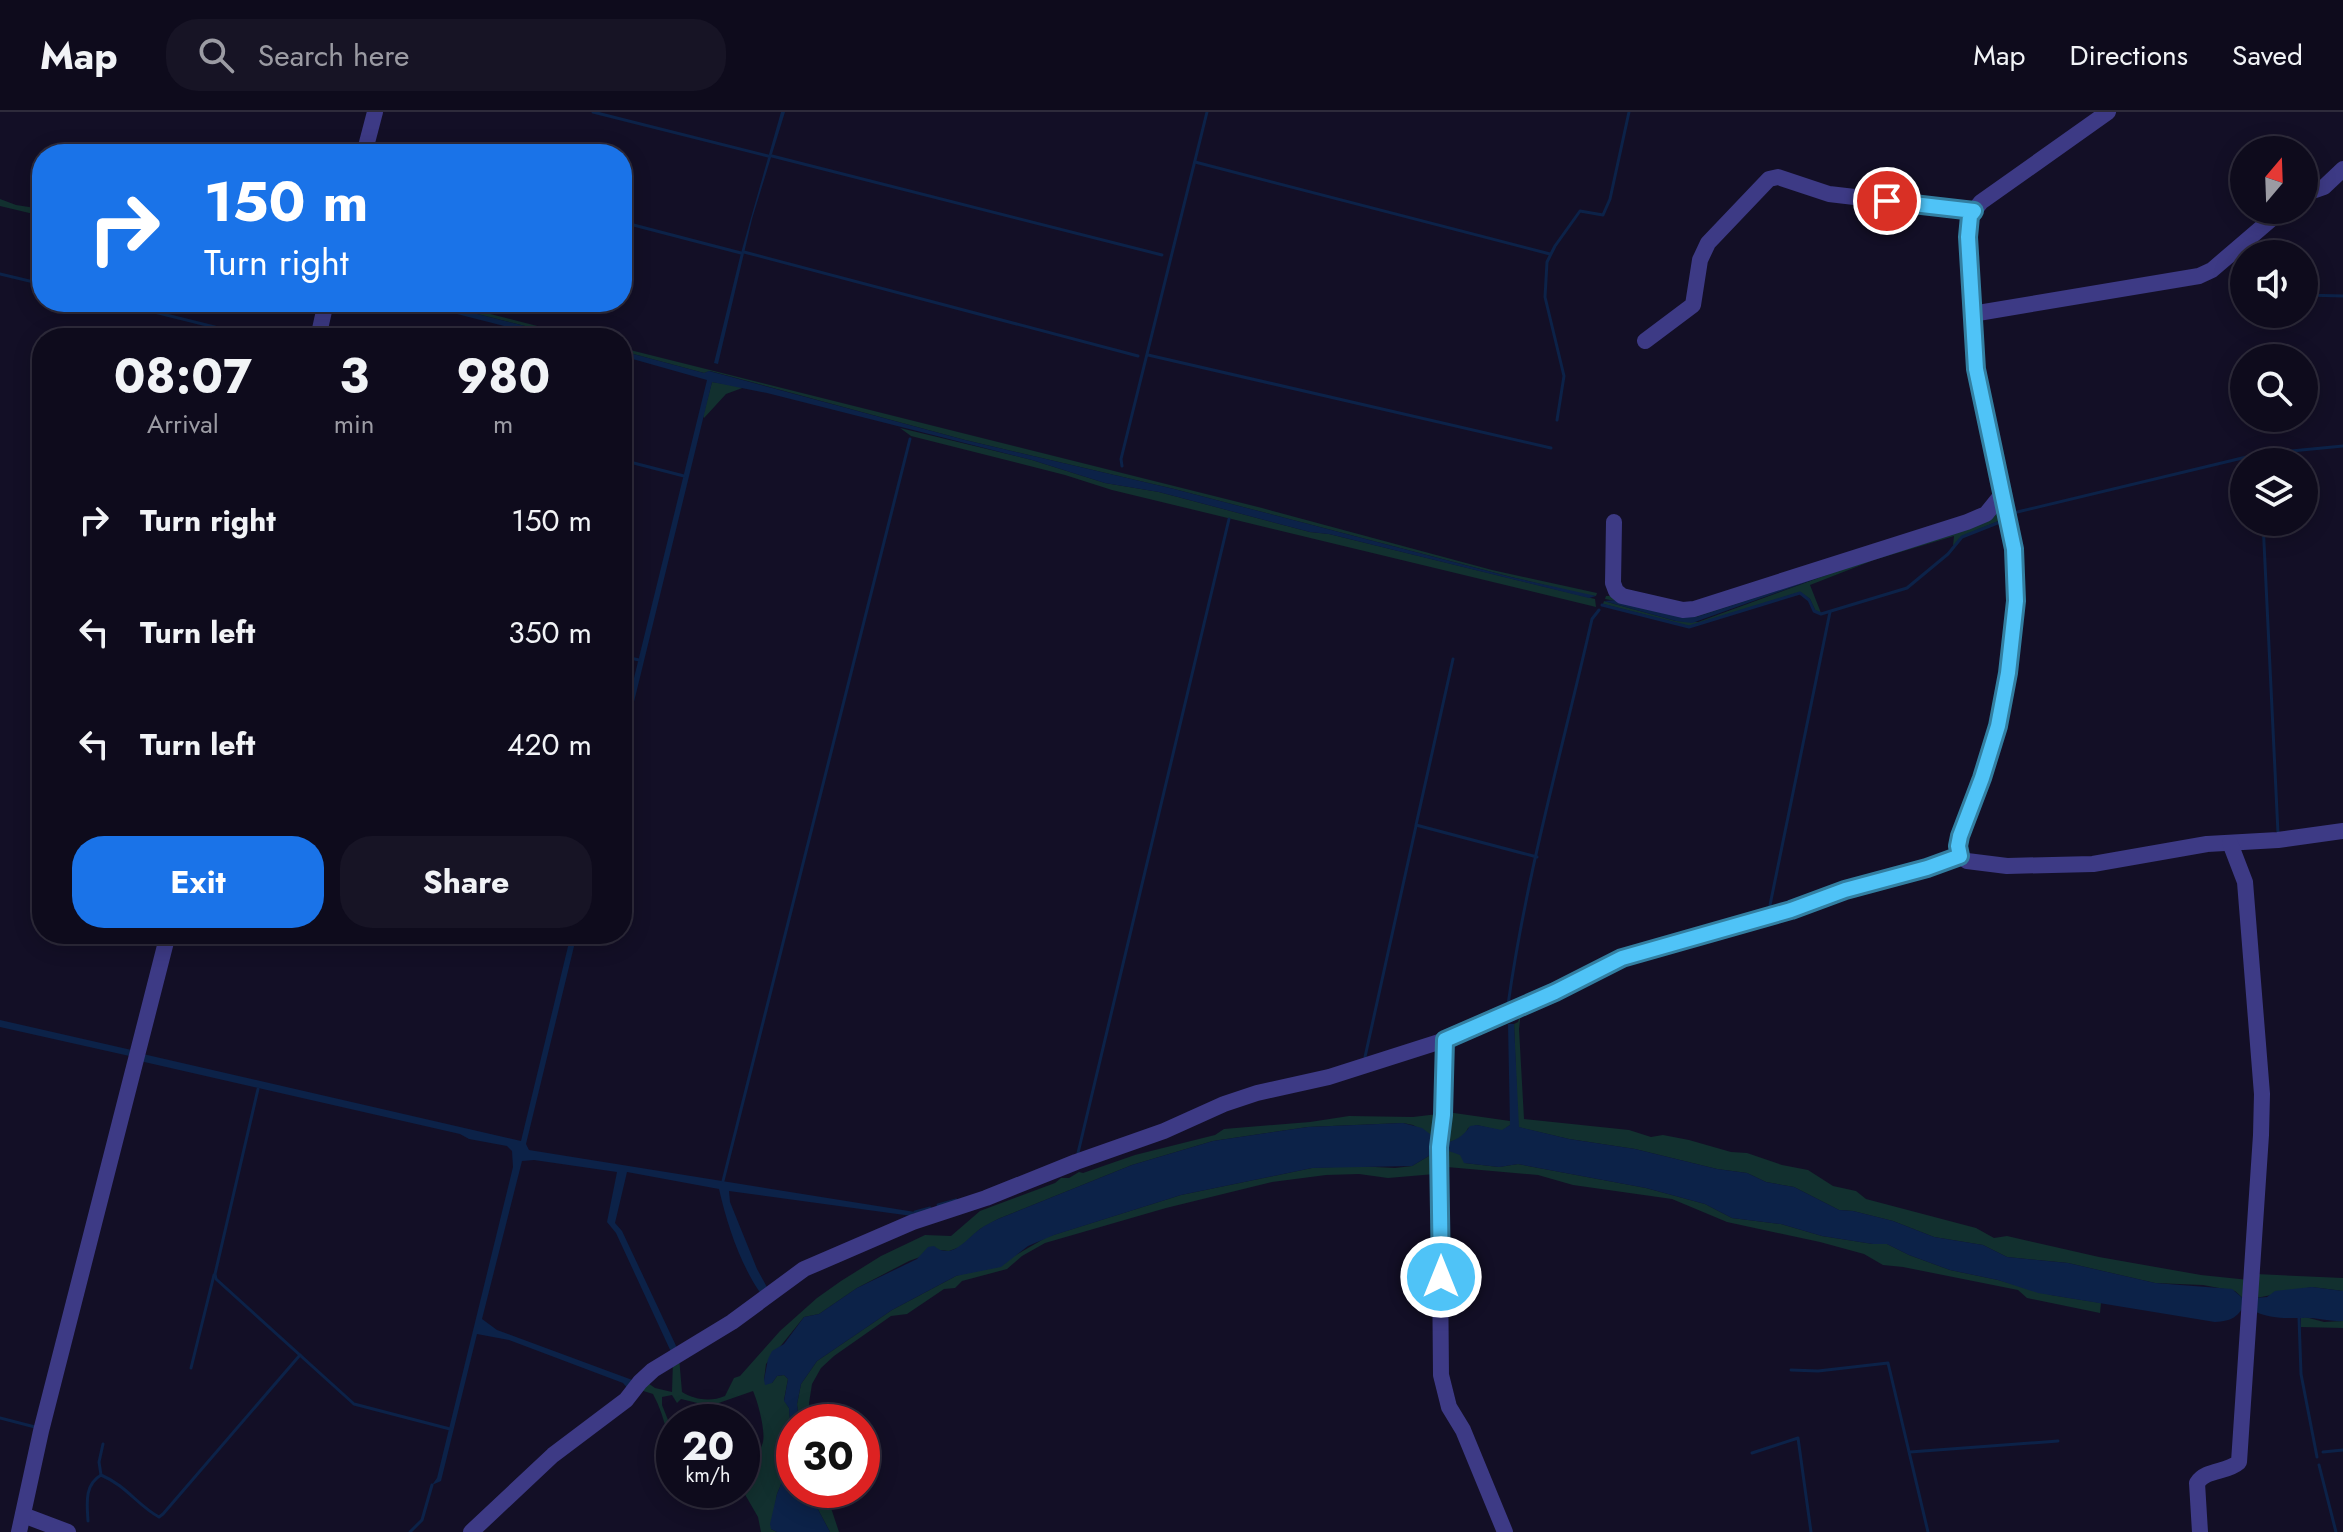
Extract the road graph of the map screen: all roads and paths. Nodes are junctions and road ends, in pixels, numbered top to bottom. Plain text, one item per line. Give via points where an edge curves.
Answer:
1 (375, 112) edge
2 (2108, 112) edge
3 (367, 144) edge
4 (2343, 169) edge
5 (2318, 189) edge
6 (1974, 211) junction
7 (2266, 224) edge
8 (1972, 314) junction
9 (1645, 341) dead end
10 (2003, 493) junction
11 (1614, 522) dead end
12 (2343, 831) edge
13 (2230, 843) junction
14 (1960, 856) junction
15 (165, 944) edge
16 (1445, 1040) junction
17 (23, 1515) junction
18 (19, 1532) edge
19 (68, 1532) edge
20 (471, 1532) edge
21 (1505, 1532) edge
22 (2200, 1532) edge

1 - 3 street
2 - 6 street
4 - 5 street
6 - 8 street via 1968,237
6 - 9 street via 1829,194 1778,177 1769,179 1708,243 1693,305
7 - 8 street via 2199,276
8 - 10 street via 1976,369
10 - 11 street via 1986,514 1967,522 1683,610 1616,591
10 - 14 street via 2016,570 2015,623 1998,726 1960,836
12 - 13 street
13 - 14 street via 2093,864 2007,866
13 - 22 street via 2245,882 2261,1135 2239,1462 2197,1483
14 - 16 street via 1622,958
15 - 17 street
16 - 20 street via 1224,1104 804,1269 732,1322 653,1370 626,1400 553,1455
16 - 21 street via 1439,1147 1441,1375 1449,1407
17 - 18 street
17 - 19 street

